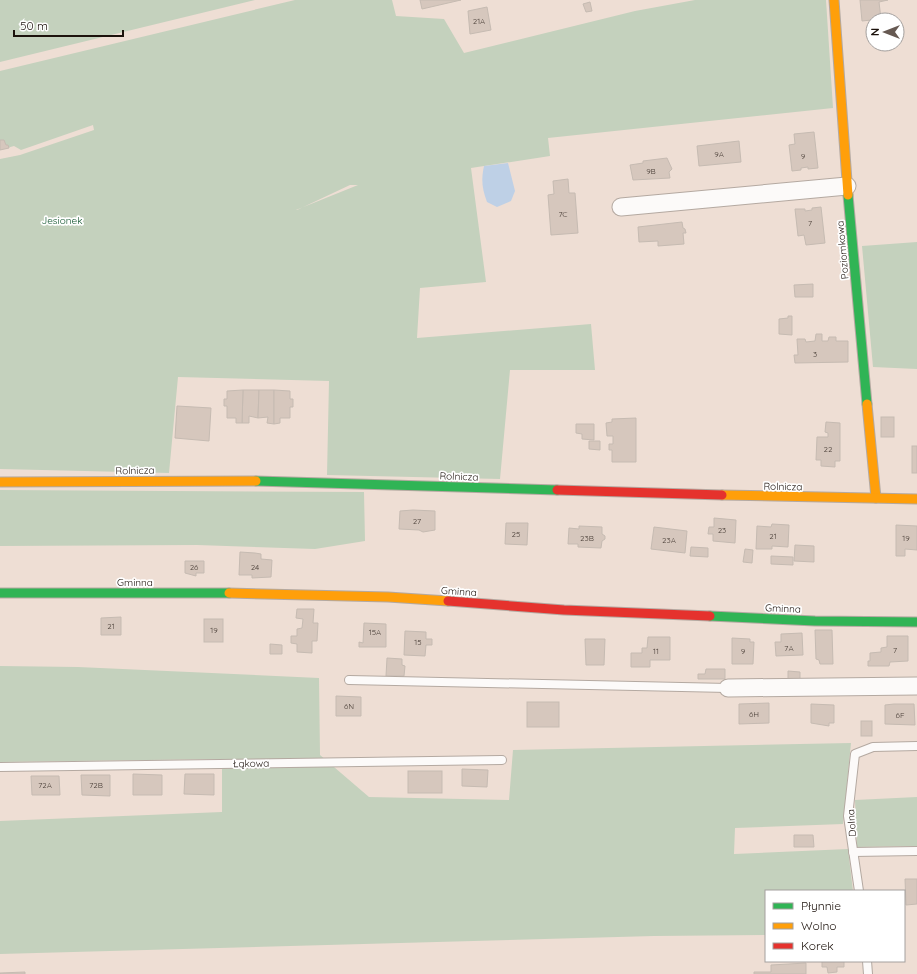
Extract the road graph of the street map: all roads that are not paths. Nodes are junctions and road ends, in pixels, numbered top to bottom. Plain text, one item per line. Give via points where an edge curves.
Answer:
1 (834, 0) edge
2 (847, 186) junction
3 (621, 207) dead end
4 (0, 482) edge
5 (876, 498) junction
6 (917, 499) edge
7 (0, 593) edge
8 (917, 622) edge
9 (348, 680) dead end
10 (917, 686) edge
11 (728, 688) joint
12 (917, 746) edge
13 (502, 760) dead end
14 (0, 767) edge
15 (917, 851) edge
16 (853, 852) junction
17 (859, 890) edge
18 (867, 962) edge
19 (868, 974) edge

1 - 2 street, Poziomkowa
2 - 3 street
2 - 5 street, Poziomkowa
4 - 5 street, Rolnicza via 284,482
5 - 6 street, Rolnicza
7 - 8 street, Gminna via 275,593 380,596 571,610 816,621
9 - 11 lane
10 - 11 street
12 - 16 lane, Dolna via 873,747 855,754 848,816
13 - 14 lane, Łąkowa
15 - 16 lane
16 - 17 lane, Dolna
18 - 19 lane

